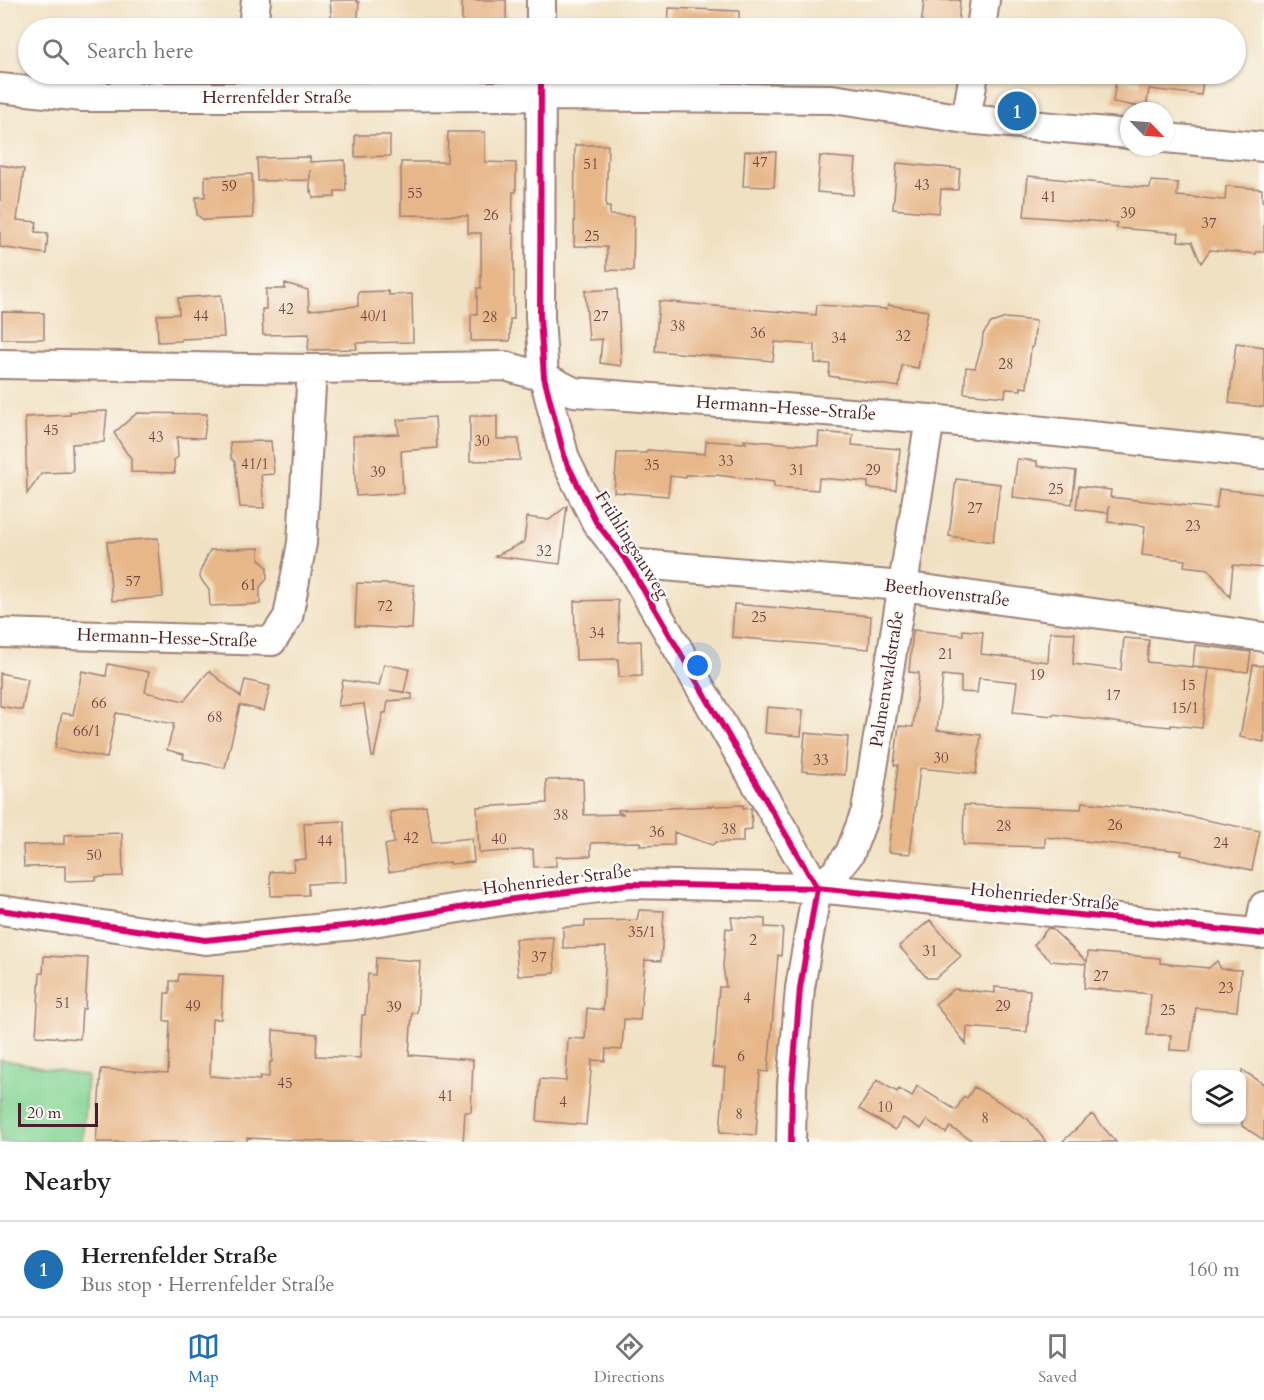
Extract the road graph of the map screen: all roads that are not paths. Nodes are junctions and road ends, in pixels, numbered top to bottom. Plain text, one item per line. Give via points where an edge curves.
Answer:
1 (256, 0) edge
2 (541, 0) edge
3 (985, 0) edge
4 (254, 18) edge
5 (541, 18) edge
6 (982, 18) edge
7 (972, 84) edge
8 (248, 85) edge
9 (541, 85) edge
10 (0, 88) edge
11 (966, 119) junction
12 (1120, 133) edge
13 (1174, 139) edge
14 (1264, 147) edge
15 (0, 364) edge
16 (312, 369) junction
17 (544, 377) junction
18 (930, 419) junction
19 (1264, 454) edge
20 (628, 563) junction
21 (902, 586) junction
22 (0, 633) edge
23 (1264, 637) edge
24 (817, 888) junction
25 (1264, 906) edge
26 (0, 910) edge
27 (1261, 934) edge
28 (791, 1142) edge

1 - 4 street
2 - 5 street
3 - 6 street
7 - 11 street
8 - 9 street, Herrenfelder Straße
8 - 10 street, Herrenfelder Straße via 84,96
9 - 11 street, Herrenfelder Straße via 832,99
9 - 17 street, Frühlingsauweg via 540,317
11 - 12 street, Herrenfelder Straße
13 - 14 street
15 - 16 street, Hermann-Hesse-Straße
16 - 17 street, Hermann-Hesse-Straße via 505,366
16 - 22 street, Hermann-Hesse-Straße via 302,543 288,617 272,641
17 - 18 street, Hermann-Hesse-Straße via 574,392
17 - 20 street, Frühlingsauweg via 565,459 596,522
18 - 19 street, Hermann-Hesse-Straße
18 - 21 street, Palmenwaldstraße
20 - 21 street, Beethovenstraße
20 - 24 street, Frühlingsauweg
21 - 23 street, Beethovenstraße
21 - 24 street, Palmenwaldstraße via 866,811 850,853
24 - 26 street, Hohenrieder Straße via 630,884 355,925 205,940
24 - 27 street, Hohenrieder Straße
24 - 28 street via 800,988
25 - 27 street, Hohenrieder Straße

